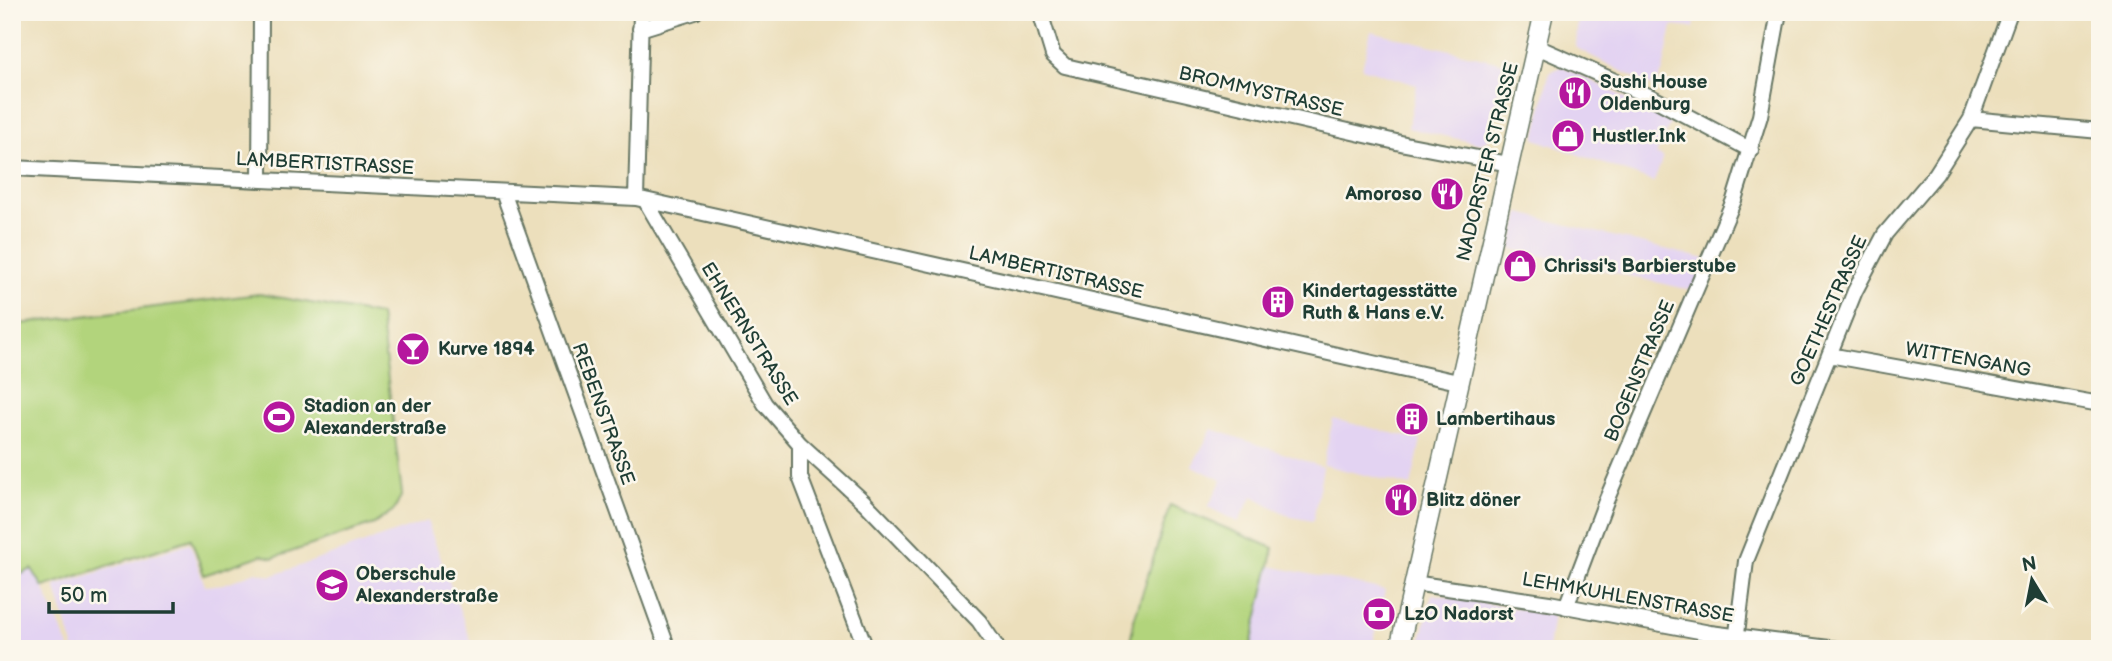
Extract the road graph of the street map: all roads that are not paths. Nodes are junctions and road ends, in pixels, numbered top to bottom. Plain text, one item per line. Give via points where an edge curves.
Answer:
1 (261, 12) edge
2 (641, 12) edge
3 (695, 12) edge
4 (1040, 12) edge
5 (1544, 12) edge
6 (1779, 12) edge
7 (2010, 12) edge
8 (640, 29) junction
9 (1537, 47) junction
10 (1971, 119) junction
11 (2100, 131) edge
12 (1751, 150) junction
13 (1509, 164) junction
14 (12, 168) edge
15 (260, 180) junction
16 (503, 192) junction
17 (640, 199) junction
18 (1829, 355) junction
19 (1458, 382) junction
20 (2100, 404) edge
21 (800, 444) junction
22 (1413, 583) junction
23 (1566, 607) junction
24 (1735, 643) edge
25 (668, 649) edge
26 (866, 649) edge
27 (998, 649) edge
28 (1399, 649) edge
29 (1837, 649) edge

1 - 15 street
2 - 8 street
3 - 8 street
4 - 13 street, BROMMYSTRASSE via 1053,55 1065,66
5 - 9 street, NADORSTER STRASSE
6 - 12 street, BOGENSTRASSE
7 - 10 street, GOETHESTRASSE
8 - 17 street
9 - 12 street via 1641,92
9 - 13 street, NADORSTER STRASSE
10 - 11 street
10 - 18 street, GOETHESTRASSE via 1936,174 1885,234
12 - 23 street, BOGENSTRASSE
13 - 19 street, NADORSTER STRASSE
14 - 15 street, LAMBERTISTRASSE
15 - 16 street, LAMBERTISTRASSE
16 - 17 street, LAMBERTISTRASSE
16 - 25 street, REBENSTRASSE
17 - 19 street, LAMBERTISTRASSE
17 - 21 street, EHNERNSTRASSE via 765,404
18 - 20 street, WITTENGANG
18 - 24 street, GOETHESTRASSE via 1746,561
19 - 22 street, NADORSTER STRASSE
21 - 26 street via 800,477
21 - 27 street, EHNERNSTRASSE via 864,502 979,621
22 - 23 street, LEHMKUHLENSTRASSE
22 - 28 street, NADORSTER STRASSE
23 - 24 street, LEHMKUHLENSTRASSE
24 - 29 street, LEHMKUHLENSTRASSE

